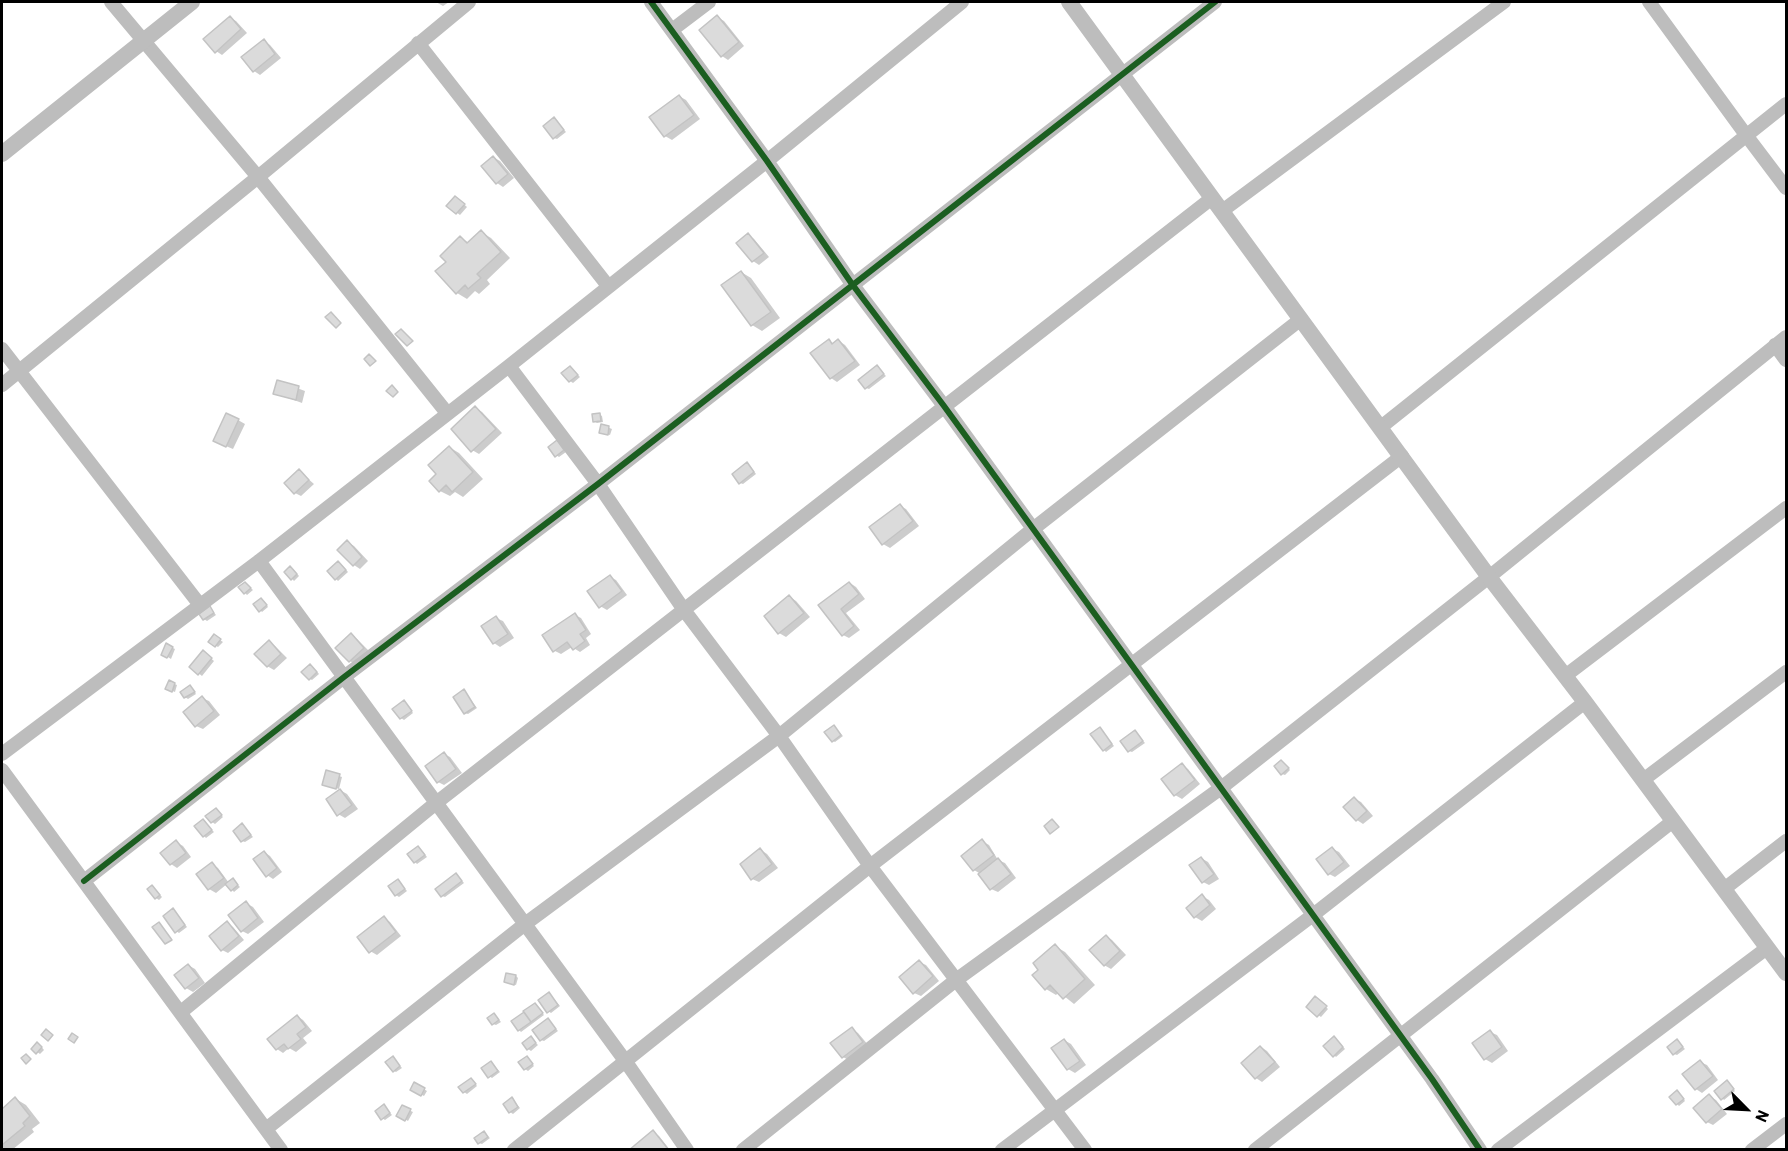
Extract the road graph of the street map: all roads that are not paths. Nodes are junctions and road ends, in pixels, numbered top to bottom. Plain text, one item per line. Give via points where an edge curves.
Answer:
1 (111, 2) edge
2 (192, 2) edge
3 (469, 2) edge
4 (651, 2) edge
5 (709, 2) edge
6 (962, 2) edge
7 (1069, 2) edge
8 (1215, 2) edge
9 (1504, 2) edge
10 (1650, 2) edge
11 (672, 30) junction
12 (144, 40) junction
13 (418, 43) junction
14 (1122, 75) junction
15 (1786, 104) edge
16 (1746, 135) junction
17 (2, 154) edge
18 (767, 161) junction
19 (258, 177) junction
20 (1786, 188) edge
21 (1217, 205) junction
22 (852, 284) junction
23 (608, 286) junction
24 (1301, 319) junction
25 (1781, 341) edge
26 (2, 350) edge
27 (1786, 360) edge
28 (509, 366) junction
29 (18, 372) junction
30 (2, 385) edge
31 (944, 406) junction
32 (447, 413) junction
33 (1381, 427) junction
34 (1402, 456) junction
35 (598, 484) junction
36 (1786, 508) edge
37 (1033, 529) junction
38 (259, 561) junction
39 (1488, 577) junction
40 (200, 605) junction
41 (684, 610) junction
42 (1130, 664) junction
43 (1786, 672) edge
44 (1565, 676) junction
45 (344, 677) junction
46 (1585, 702) junction
47 (779, 736) junction
48 (2, 754) edge
49 (2, 770) edge
50 (1643, 780) junction
51 (1221, 788) junction
52 (436, 803) junction
53 (1673, 821) junction
54 (1786, 841) edge
55 (870, 866) junction
56 (84, 881) junction
57 (1724, 889) junction
58 (1313, 915) junction
59 (525, 924) junction
60 (1767, 948) junction
61 (1786, 973) edge
62 (956, 980) junction
63 (181, 1012) junction
64 (1400, 1036) junction
65 (626, 1062) junction
66 (1055, 1108) junction
67 (1786, 1124) edge
68 (266, 1129) junction
69 (281, 1149) edge
70 (514, 1149) edge
71 (687, 1149) edge
72 (743, 1149) edge
73 (1002, 1149) edge
74 (1085, 1149) edge
75 (1255, 1149) edge
76 (1480, 1149) edge
77 (1498, 1149) edge
78 (1752, 1149) edge

1 - 12 street
2 - 12 street
3 - 13 street
4 - 11 street
5 - 11 street
6 - 18 street
7 - 14 street
8 - 14 street
9 - 21 street
10 - 16 street
11 - 18 street
12 - 17 street
12 - 19 street
13 - 19 street
13 - 23 street
14 - 21 street
14 - 22 street
15 - 16 street
16 - 20 street
16 - 33 street
18 - 22 street
18 - 23 street
19 - 29 street
19 - 32 street
21 - 24 street
21 - 31 street
22 - 31 street
22 - 35 street
23 - 28 street
24 - 33 street
24 - 37 street
25 - 27 street
25 - 39 street
26 - 29 street
28 - 32 street
28 - 35 street
29 - 30 street
29 - 40 street
31 - 37 street
31 - 41 street
32 - 38 street
33 - 34 street
34 - 39 street
34 - 42 street
35 - 41 street
35 - 45 street
36 - 44 street
37 - 42 street
37 - 47 street
38 - 40 street
38 - 45 street
39 - 44 street
39 - 51 street
40 - 48 street
41 - 47 street
41 - 52 street
42 - 51 street
42 - 55 street
43 - 50 street
44 - 46 street
45 - 52 street
45 - 56 street
46 - 50 street
46 - 58 street
47 - 55 street
47 - 59 street
49 - 56 street
50 - 53 street
51 - 58 street
51 - 62 street
52 - 59 street
52 - 63 street
53 - 57 street
53 - 64 street
54 - 57 street
55 - 62 street
55 - 65 street
56 - 63 street
57 - 60 street
58 - 64 street
58 - 66 street
59 - 65 street
59 - 68 street
60 - 61 street
60 - 77 street
62 - 66 street
62 - 72 street
63 - 68 street
64 - 75 street
64 - 76 street
65 - 70 street
65 - 71 street
66 - 73 street
66 - 74 street
67 - 78 street
68 - 69 street

